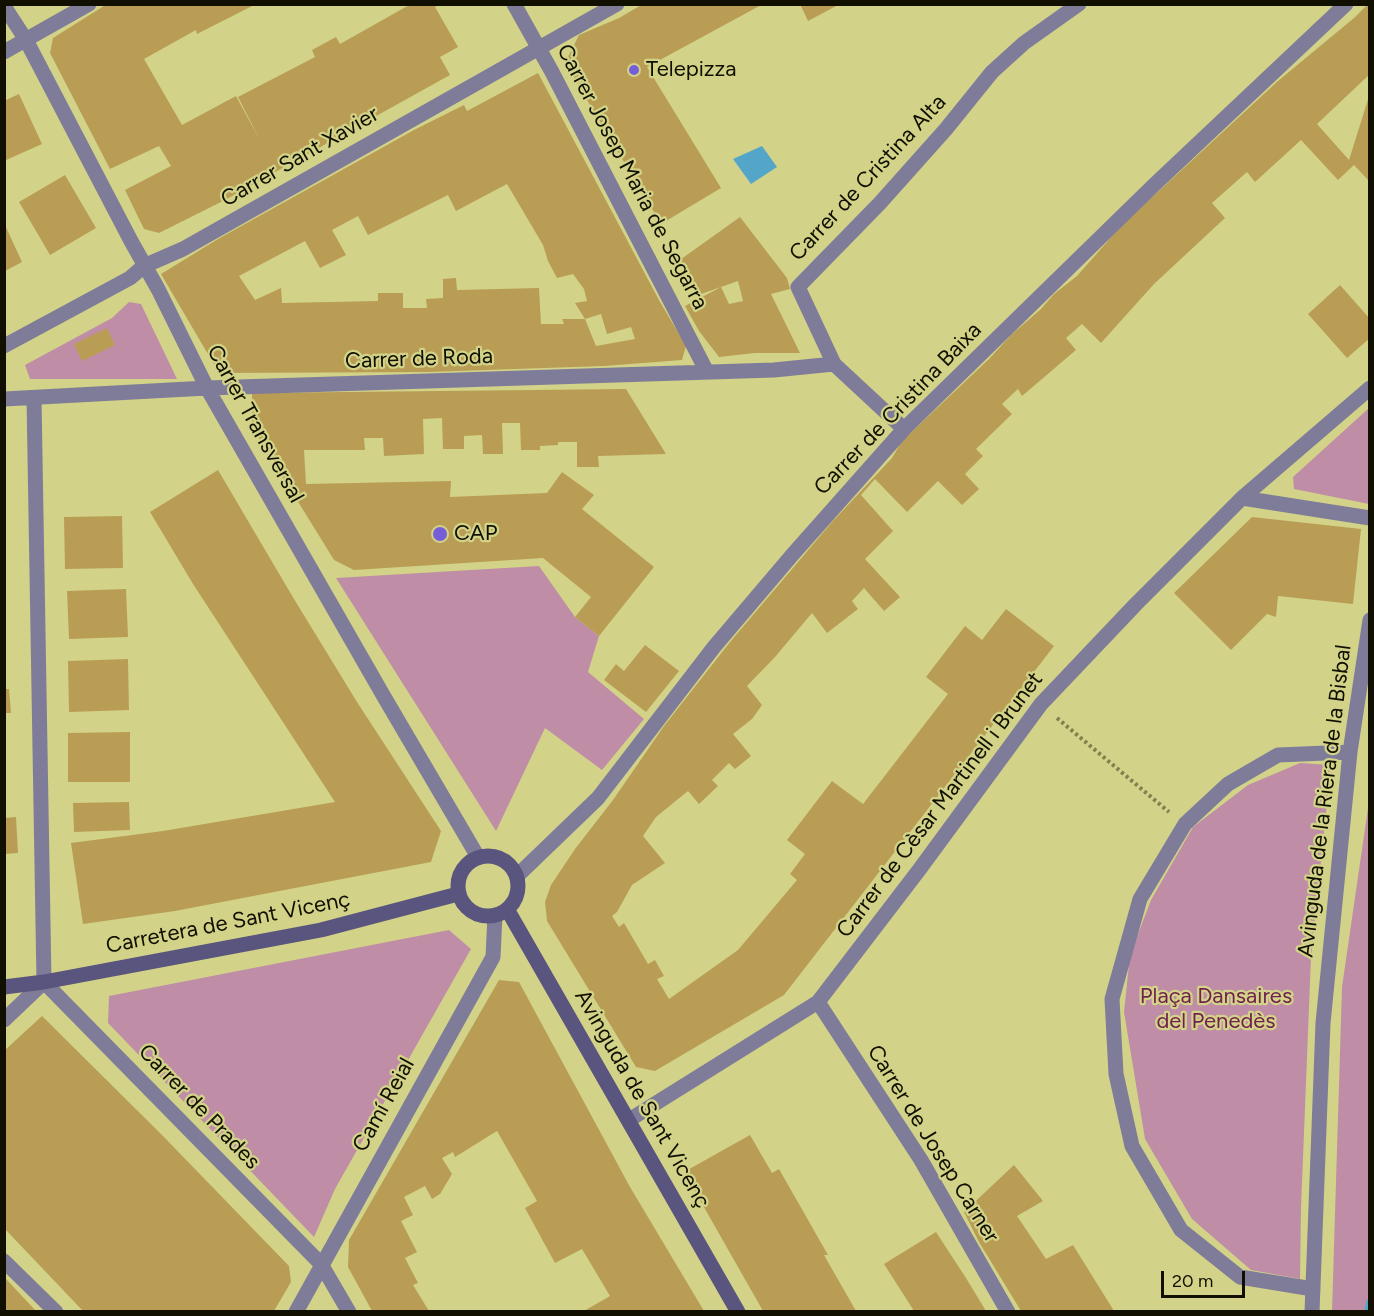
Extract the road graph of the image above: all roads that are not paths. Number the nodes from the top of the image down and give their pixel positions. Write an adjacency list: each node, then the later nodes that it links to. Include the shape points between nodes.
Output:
1 (89, 4): 7 (street)
2 (514, 4): 8 (street, Carrer Josep Maria de Segarra)
3 (617, 4): 8 (street, Carrer Sant Xavier)
4 (1079, 4): 12 (street, Carrer de Cristina Alta, via 1024,43 992,72 880,203 798,287)
5 (1346, 4): 18 (street, Carrer de Cristina Baixa)
6 (4, 6): 7 (street, Carrer Transversal)
7 (26, 40): 9 (street); 10 (street, Carrer Transversal)
8 (538, 47): 10 (street, Carrer Sant Xavier, via 183,249); 13 (street, Carrer Josep Maria de Segarra)
9 (4, 52)
10 (144, 266): 11 (street, Carrer Sant Xavier, via 130,278); 15 (street, Carrer Transversal)
11 (4, 346)
12 (834, 364): 13 (street, Carrer de Roda); 18 (street, Carrer de Cristina Alta)
13 (707, 372): 15 (street, Carrer de Roda)
14 (1370, 387): 19 (street, Carrer de Cèsar Martinell i Brunet)
15 (207, 388): 16 (street, Carrer de Roda); 23 (street, Carrer Transversal)
16 (34, 398): 17 (street, Carrer de Roda); 27 (street)
17 (4, 399)
18 (904, 429): 24 (street, Carrer de Cristina Baixa, via 714,647 598,798)
19 (1242, 498): 20 (street); 29 (street, Carrer de Cèsar Martinell i Brunet, via 1041,704)
20 (1370, 518)
21 (1370, 620): 22 (street, Avinguda de la Riera de la Bisbal)
22 (1350, 752): 34 (street, Avinguda de la Riera de la Bisbal, via 1323,1023); 34 (street, via 1278,755 1228,784 1185,825 1140,899 1112,999 1116,1074 1132,1146 1181,1230 1240,1277)
23 (478, 857): 24 (street, via 499,857); 25 (street, via 461,872)
24 (517, 876): 26 (street, via 517,895)
25 (458, 894): 26 (street, via 472,912 484,916); 27 (street, Carretera de Sant Vicenç, via 321,930)
26 (501, 912): 31 (street, Avinguda de Sant Vicenç); 33 (street, Camí Reial, via 493,957)
27 (44, 982): 28 (street, Carretera de Sant Vicenç); 30 (street); 33 (street, Carrer de Prades)
28 (4, 987)
29 (818, 1002): 31 (street, Carrer de Cèsar Martinell i Brunet); 39 (street, Carrer de Josep Carner, via 921,1160)
30 (4, 1020)
31 (629, 1120): 38 (street, Avinguda de Sant Vicenç)
32 (4, 1261): 35 (street)
33 (321, 1264): 36 (street, Camí Reial); 37 (street, Carrer de Prades)
34 (1313, 1289): 40 (street, Avinguda de la Riera de la Bisbal)
35 (56, 1311)
36 (296, 1311)
37 (349, 1311)
38 (738, 1311)
39 (1008, 1311)
40 (1312, 1311)

